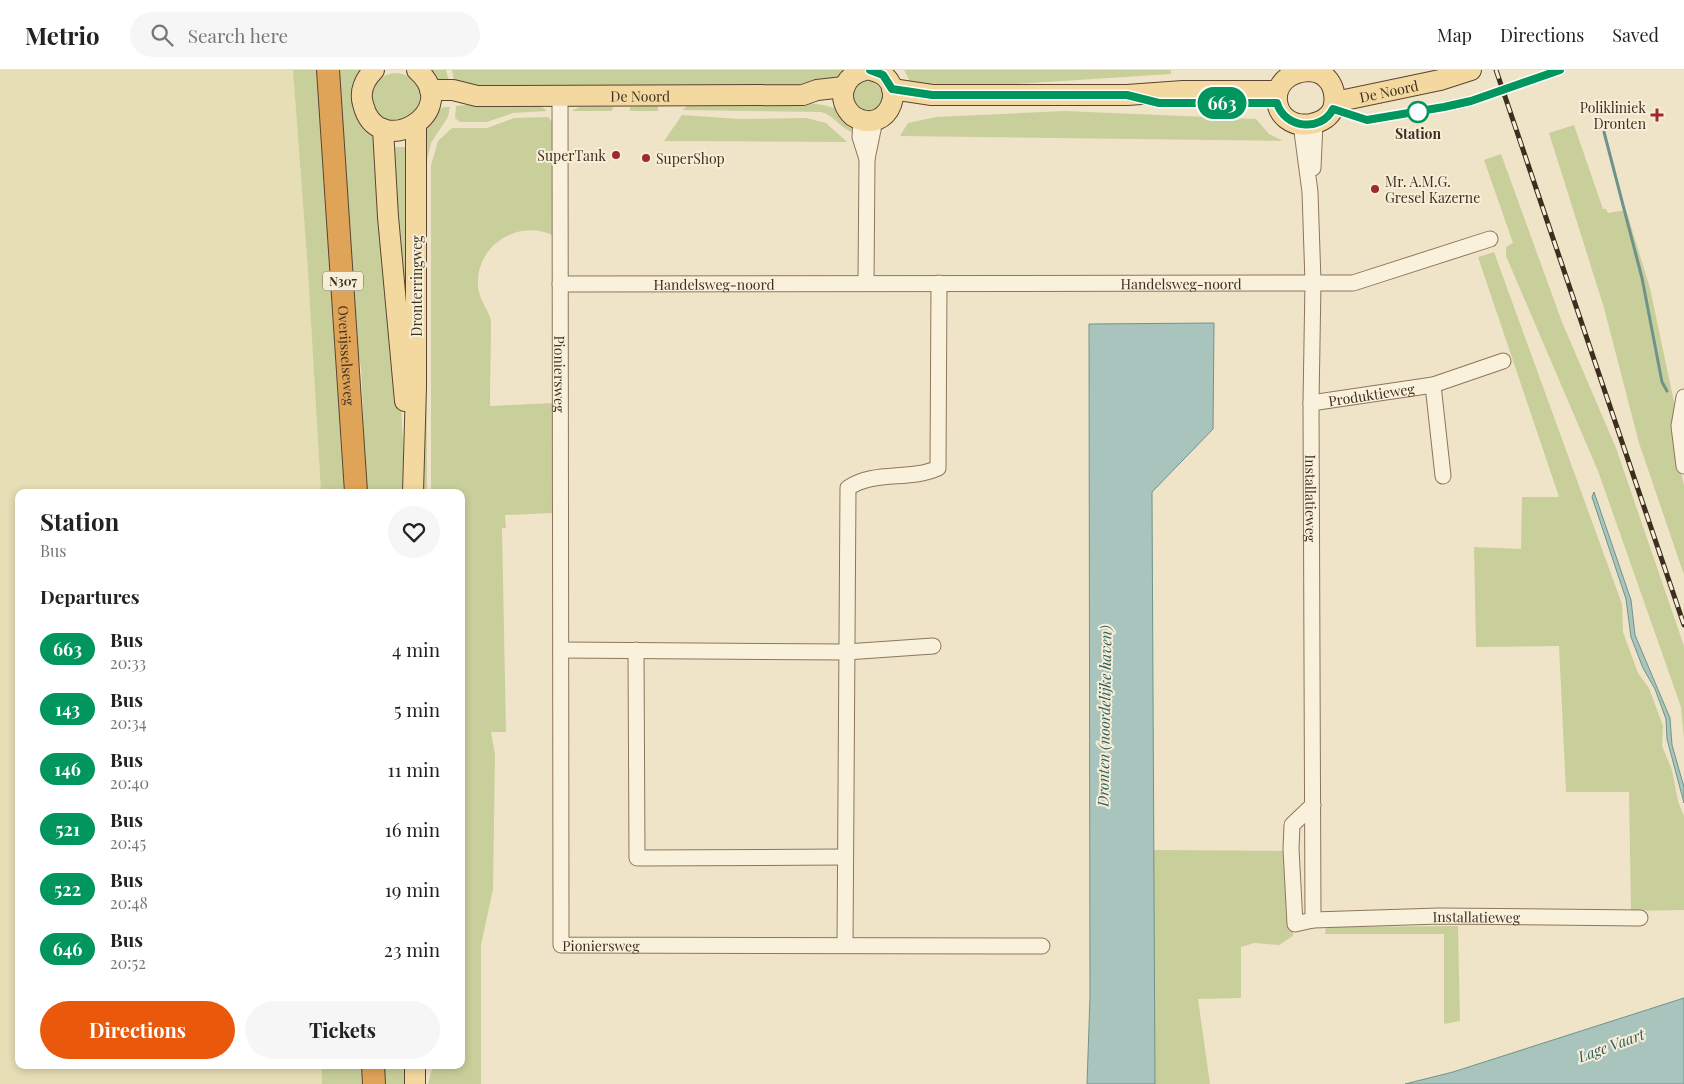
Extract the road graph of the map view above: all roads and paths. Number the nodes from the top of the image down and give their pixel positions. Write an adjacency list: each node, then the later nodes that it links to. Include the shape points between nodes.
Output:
1 (328, 70): 29 (highway, Overijsselseweg / N307)
2 (374, 70): 16 (main road, via 362,89 363,105 370,119)
3 (417, 70): 11 (main road, via 427,82)
4 (867, 70): 7 (main road, via 852,75); 8 (main road, via 883,75)
5 (1444, 70): 9 (main road, De Noord)
6 (1471, 70): 9 (main road, De Noord, via 1432,82)
7 (843, 94): 10 (main road, De Noord, via 817,101 803,95); 13 (main road, via 849,113)
8 (893, 95): 12 (main road, via 916,100 932,95 1127,95 1183,91); 13 (main road, via 888,112)
9 (1334, 95): 12 (main road, via 1325,76 1303,71 1284,78); 14 (main road, via 1331,114)
10 (560, 96): 11 (main road, De Noord, via 477,96 453,90); 21 (street, Pioniersweg)
11 (430, 97): 15 (main road, via 422,119)
12 (1277, 97): 14 (main road, via 1284,117)
13 (868, 120): 19 (street, via 860,137 867,159)
14 (1308, 124): 18 (street, Installatieweg)
15 (416, 125): 16 (main road, via 400,131); 26 (main road, Dronterringweg)
16 (383, 128): 26 (main road, Dronterringweg, via 403,385)
17 (1490, 239): 18 (street, Handelsweg-noord, via 1353,283)
18 (1313, 282): 20 (street, Handelsweg-noord); 25 (street, Installatieweg)
19 (866, 283): 20 (street, Handelsweg-noord); 21 (street, Handelsweg-noord)
20 (939, 283): 34 (street, via 938,468 924,474 859,480 848,488)
21 (560, 284): 32 (street, Pioniersweg)
22 (1503, 361): 23 (street, Produktieweg)
23 (1433, 385): 25 (street, Produktieweg); 28 (street, Produktieweg)
24 (1684, 397): 27 (street, via 1679,426)
25 (1311, 404): 35 (street, Installatieweg)
26 (413, 447): 30 (main road, Dronterringweg)
27 (1684, 466)
28 (1443, 476)
29 (356, 489)
30 (413, 489)
31 (933, 646): 34 (street)
32 (561, 650): 33 (street); 39 (street, Pioniersweg, via 561,945)
33 (636, 650): 34 (street); 36 (street, via 637,858)
34 (846, 652): 36 (street)
35 (1313, 805): 38 (street, Installatieweg); 38 (street, Installatieweg, via 1292,825 1291,849 1296,924)
36 (845, 857): 39 (street)
37 (1640, 918): 38 (street, Installatieweg, via 1439,916)
38 (1313, 920)
39 (845, 945): 40 (street, Pioniersweg)
40 (1042, 946)
41 (373, 1069): 43 (highway)
42 (416, 1069): 44 (main road)
43 (374, 1084)
44 (416, 1084)

